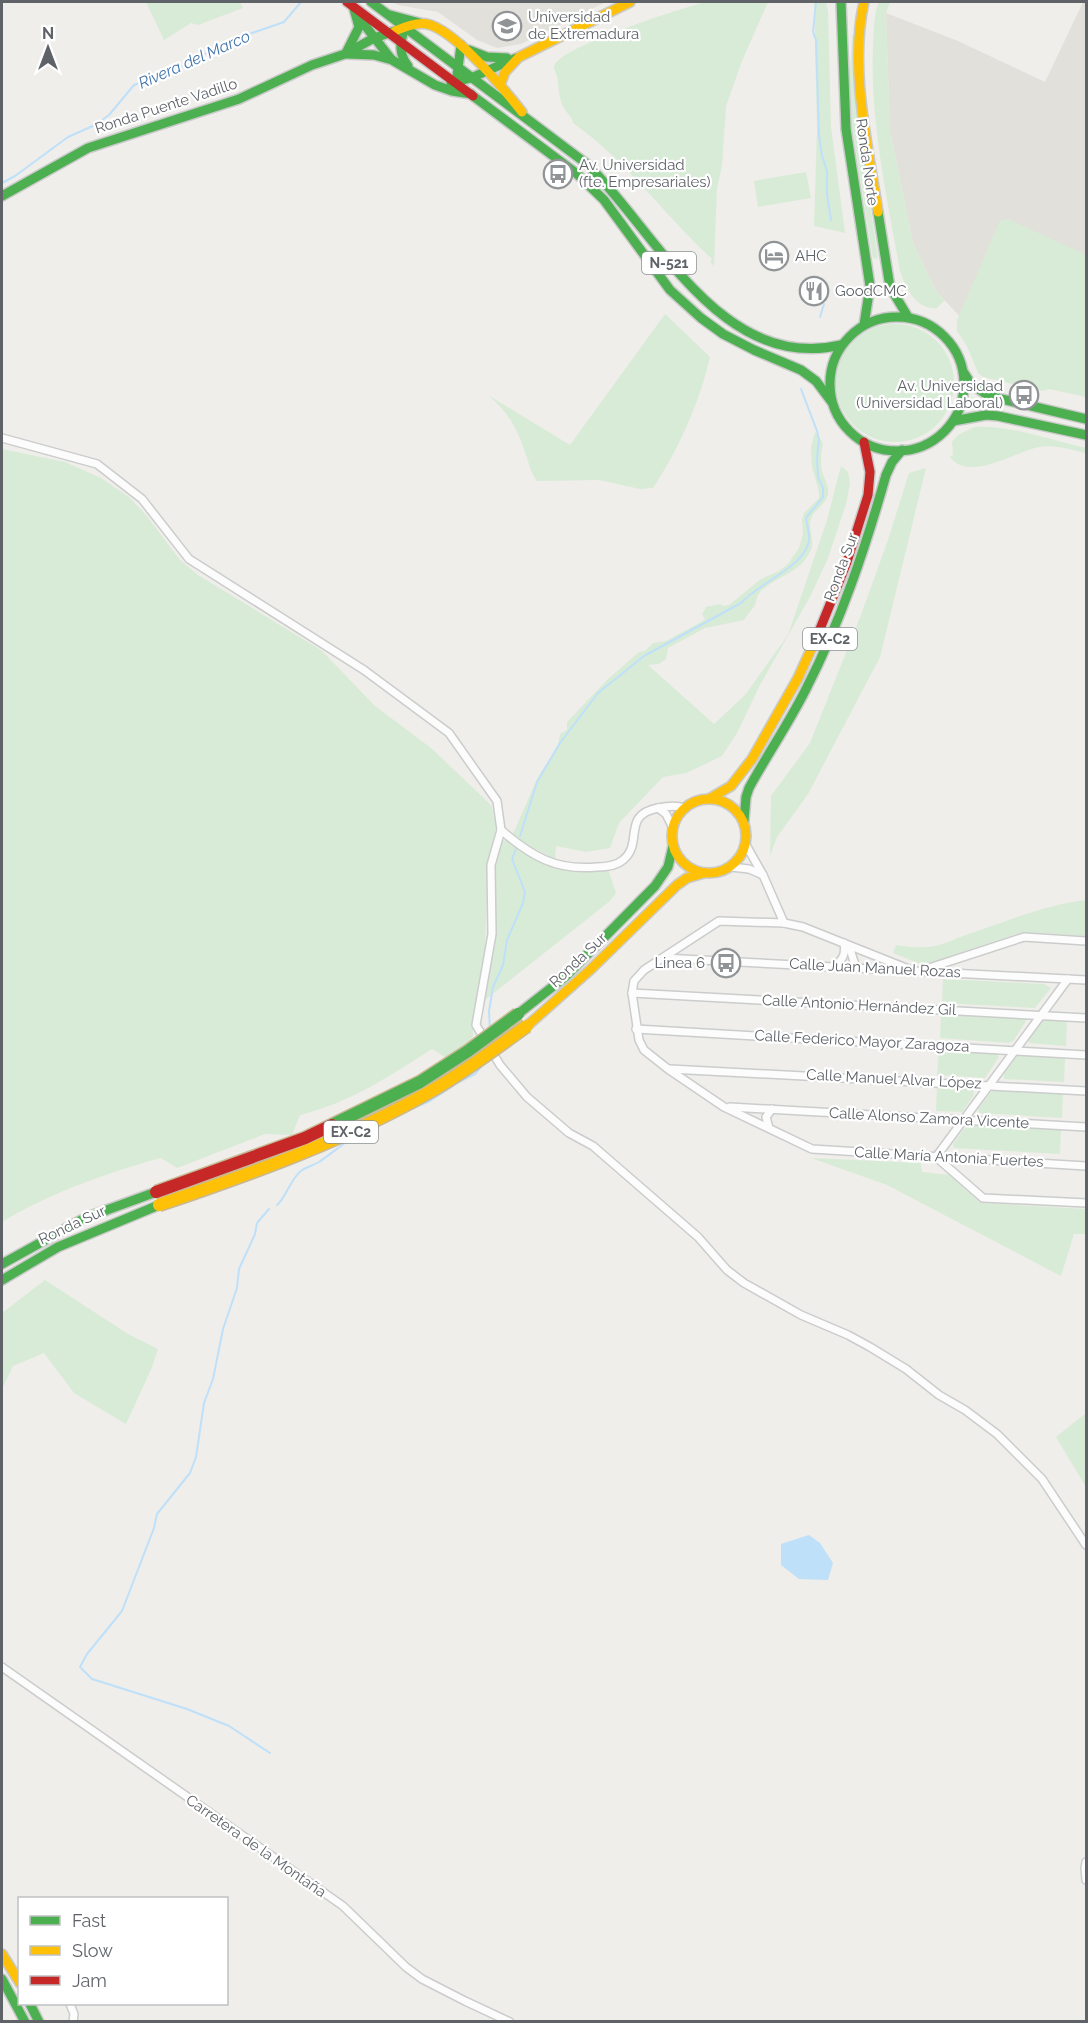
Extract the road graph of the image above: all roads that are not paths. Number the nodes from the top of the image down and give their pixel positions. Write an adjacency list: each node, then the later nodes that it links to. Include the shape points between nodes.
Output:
1 (371, 2): 6 (main road, N-521)
2 (630, 2): 15 (main road)
3 (841, 2): 28 (main road, Ronda Norte, via 846,129 870,286)
4 (864, 2): 27 (main road, Ronda Norte, via 859,56 862,111 890,287)
5 (350, 3): 7 (main road, Ronda Puente Vadillo); 10 (main road, N-521)
6 (390, 15): 8 (main road); 9 (main road, N-521)
7 (360, 19): 11 (main road, Ronda Puente Vadillo); 14 (main road)
8 (426, 24): 9 (main road, Ronda Puente Vadillo); 13 (main road)
9 (405, 27): 10 (main road, Ronda Puente Vadillo); 12 (main road); 17 (main road, N-521)
10 (388, 33): 11 (main road, Ronda Puente Vadillo); 12 (main road, N-521)
11 (374, 38): 14 (main road, Ronda Puente Vadillo); 16 (main road, Ronda Puente Vadillo)
12 (400, 41): 19 (main road, via 402,59); 21 (main road, N-521)
13 (461, 45): 15 (main road, via 480,56); 17 (main road); 18 (main road)
14 (345, 54): 16 (main road, Ronda Puente Vadillo); 26 (main road, Ronda Puente Vadillo, via 239,99 88,148)
15 (519, 57): 18 (main road); 23 (main road, via 505,72)
16 (392, 60): 19 (main road, Ronda Puente Vadillo)
17 (459, 69): 20 (main road, N-521); 21 (main road)
18 (485, 71): 20 (main road); 23 (main road)
19 (412, 72): 22 (main road, Ronda Puente Vadillo)
20 (471, 78): 21 (main road); 25 (main road, N-521)
21 (456, 83): 22 (main road); 24 (main road, N-521)
22 (435, 85): 24 (main road, Ronda Puente Vadillo)
23 (500, 85): 25 (main road)
24 (471, 94): 31 (main road, N-521, via 576,173 597,194 670,290 701,318 744,345 801,370 816,381)
25 (527, 118): 29 (main road, N-521, via 587,164 615,192 678,274 709,306 739,328 779,346 807,351)
26 (2, 196)
27 (908, 317): 28 (main road, N-521, via 885,317); 30 (main road, N-521, via 922,321 949,340)
28 (864, 325): 29 (main road, N-521)
29 (841, 345): 31 (main road, N-521, via 831,367)
30 (963, 372): 32 (main road, N-521, via 971,384 988,396); 33 (main road, N-521, via 962,402)
31 (831, 401): 36 (main road, N-521, via 840,421)
32 (1086, 419)
33 (954, 421): 34 (main road, via 998,416); 37 (main road, N-521, via 933,441)
34 (1086, 435)
35 (2, 438): 43 (street, via 97,464 142,499 189,559 364,670 448,733 497,801)
36 (864, 442): 37 (main road, N-521, via 872,447); 38 (main road, Ronda Sur / EX-C2, via 870,472 868,495 828,612 798,678 757,751 737,780)
37 (902, 450): 41 (main road, Ronda Sur / EX-C2, via 886,476 857,573 830,641 749,788)
38 (709, 799): 40 (main road, EX-C2); 41 (main road, via 729,805)
39 (658, 808): 40 (street); 42 (street); 43 (street, via 635,821 631,850 624,860 608,867 578,869 545,860 522,848)
40 (685, 808): 42 (main road)
41 (744, 821): 45 (main road, EX-C2)
42 (673, 828): 44 (main road, EX-C2)
43 (501, 830): 86 (street, via 491,866 492,934 476,1025 500,1065 527,1097 569,1133 593,1146 744,1282 801,1315 870,1347 997,1434 1042,1479)
44 (673, 846): 47 (main road, via 685,864); 84 (main road, Ronda Sur / EX-C2, bridge, via 668,867 655,886 565,976 468,1051 420,1082 305,1138 85,1218)
45 (746, 846): 46 (main road); 48 (street)
46 (730, 867): 47 (main road, EX-C2); 48 (street)
47 (704, 873): 85 (main road, Ronda Sur / EX-C2, bridge, via 677,885 527,1026 433,1090 343,1136 263,1170 68,1241)
48 (763, 875): 49 (street)
49 (784, 923): 51 (street, via 719,921); 52 (street)
50 (1086, 941): 55 (street, via 1024,937)
51 (685, 942): 54 (street); 56 (street)
52 (844, 943): 53 (street); 57 (street, via 843,957); 58 (street)
53 (871, 954): 59 (street); 60 (street)
54 (663, 958): 56 (street, Calle Juan Manuel Rozas); 65 (street, via 634,981)
55 (960, 958): 61 (street); 62 (street, via 957,964)
56 (689, 959): 57 (street, Calle Juan Manuel Rozas)
57 (832, 966): 58 (street, Calle Juan Manuel Rozas)
58 (856, 968): 59 (street, Calle Juan Manuel Rozas)
59 (866, 968): 60 (street, Calle Juan Manuel Rozas)
60 (911, 970): 61 (street, Calle Juan Manuel Rozas)
61 (921, 971): 62 (street, Calle Juan Manuel Rozas)
62 (962, 973): 63 (street, Calle Juan Manuel Rozas)
63 (1068, 979): 64 (street, Calle Juan Manuel Rozas); 66 (street)
64 (1086, 980)
65 (632, 993): 66 (street, Calle Antonio Hernández Gil); 68 (street)
66 (1041, 1015): 67 (street, Calle Antonio Hernández Gil); 69 (street)
67 (1086, 1018)
68 (636, 1029): 69 (street, Calle Federico Mayor Zaragoza); 71 (street, via 641,1046)
69 (1014, 1050): 70 (street, Calle Federico Mayor Zaragoza); 73 (street)
70 (1086, 1054)
71 (668, 1069): 72 (street, Calle Manuel Alvar López); 74 (street)
72 (700, 1070): 73 (street, Calle Manuel Alvar López); 74 (street, via 695,1076)
73 (990, 1084): 75 (street, Calle Manuel Alvar López); 78 (street)
74 (696, 1088): 76 (street)
75 (1086, 1091)
76 (724, 1107): 77 (street, Calle Alonso Zamora Vicente); 80 (street)
77 (772, 1109): 78 (street, Calle Alonso Zamora Vicente); 80 (street, via 766,1117)
78 (963, 1120): 79 (street, Calle Alonso Zamora Vicente); 81 (street)
79 (1086, 1127)
80 (768, 1128): 81 (street, Calle María Antonia Fuertes, via 812,1149)
81 (936, 1157): 82 (street, Calle María Antonia Fuertes); 83 (street, via 983,1198)
82 (1086, 1166)
83 (1086, 1203)
84 (2, 1264)
85 (2, 1280)
86 (1086, 1545)
87 (2, 1667): 98 (street, Carretera de la Montaña, via 343,1906 422,1979)
88 (1086, 1862): 89 (street)
89 (1086, 1880)
90 (2, 1954): 92 (main road)
91 (2, 1979): 95 (main road)
92 (18, 1980)
93 (30, 2005): 96 (main road)
94 (70, 2005): 97 (street)
95 (25, 2022)
96 (39, 2022)
97 (73, 2022)
98 (510, 2022)

